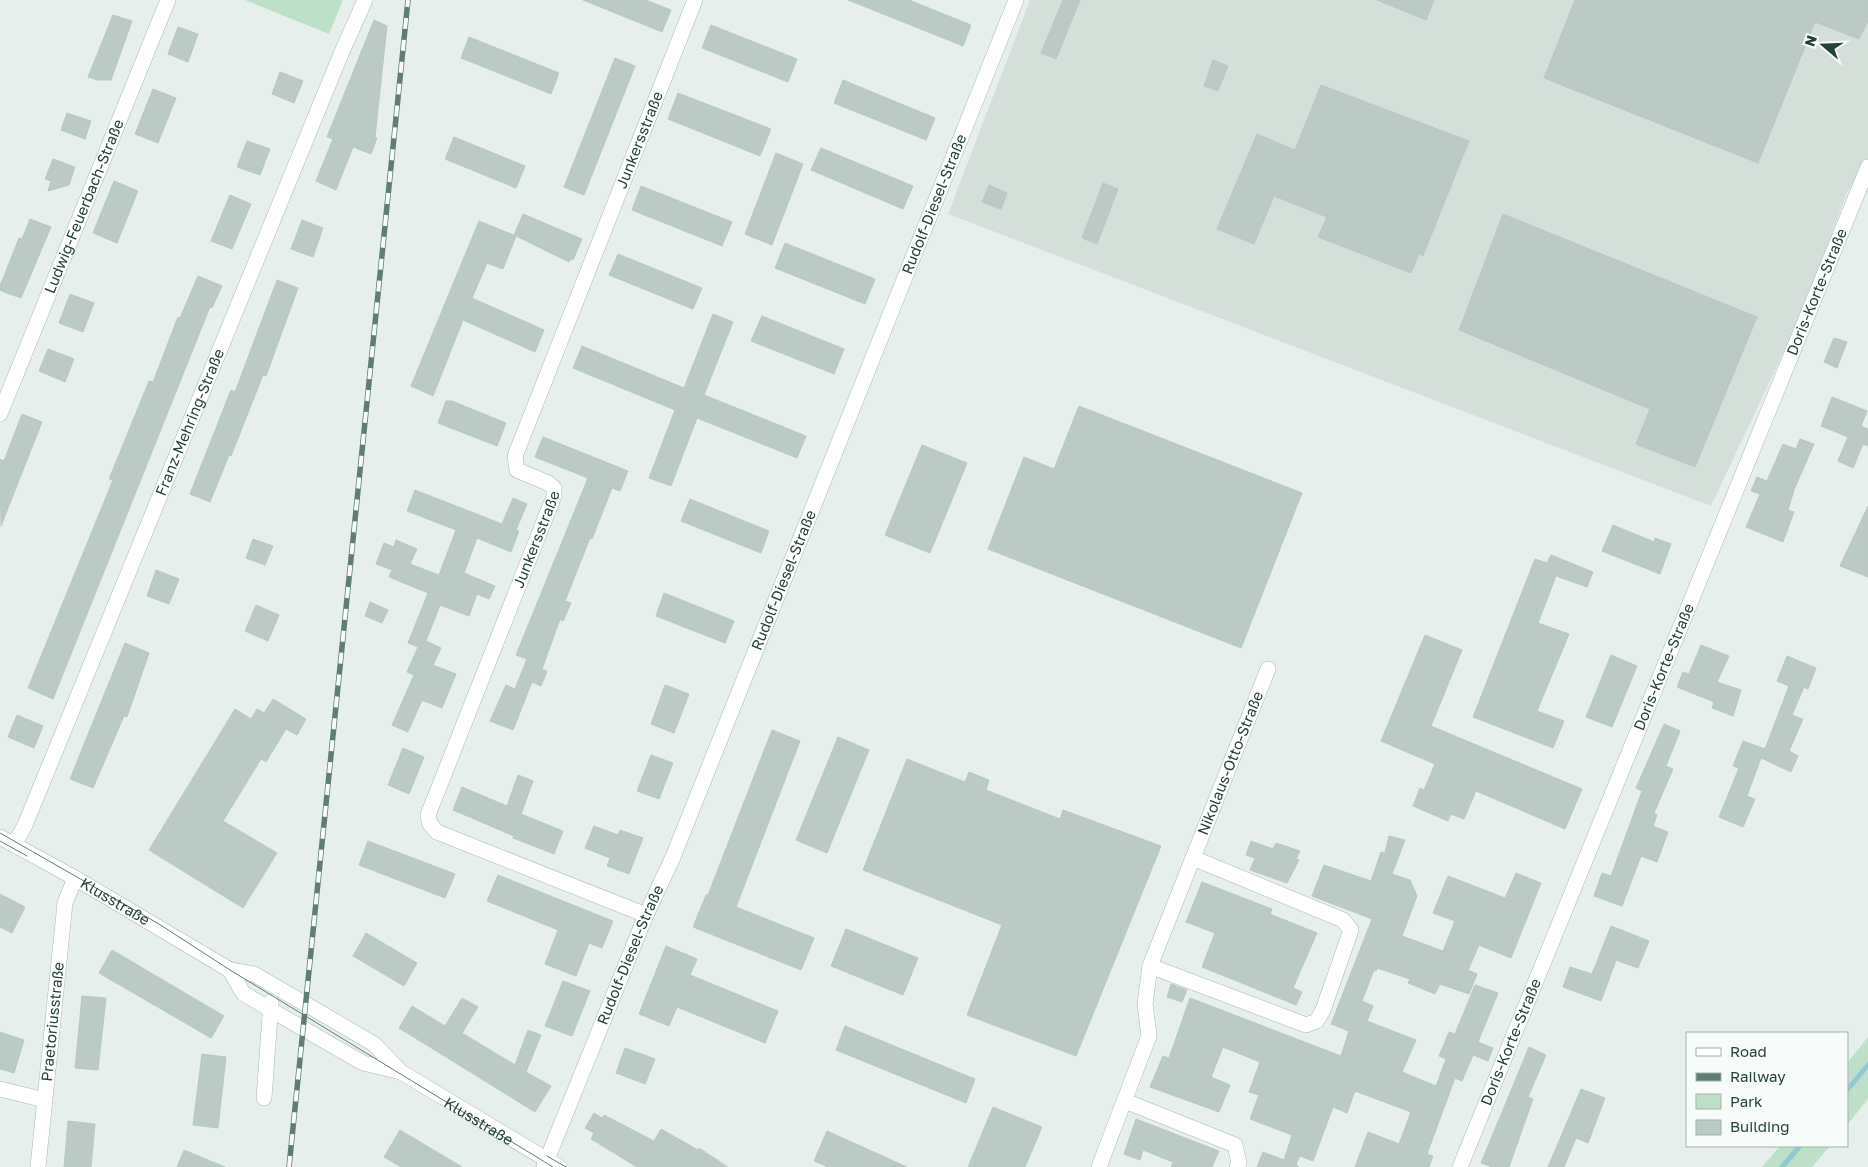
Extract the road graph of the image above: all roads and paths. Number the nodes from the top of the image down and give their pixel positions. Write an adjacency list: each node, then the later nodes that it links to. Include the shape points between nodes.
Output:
1 (168, 0): 6 (street, Ludwig-Feuerbach-Straße)
2 (365, 0): 9 (street, Franz-Mehring-Straße)
3 (695, 0): 12 (street, Junkersstraße, via 515,456 517,470 548,483 554,488 554,496 428,815 437,832)
4 (1016, 0): 12 (street, Rudolf-Diesel-Straße, via 673,857)
5 (1868, 167): 26 (street, Doris-Korte-Straße)
6 (0, 414)
7 (1268, 669): 10 (street, Nikolaus-Otto-Straße)
8 (0, 837): 9 (street, Klusstraße)
9 (14, 845): 11 (street, Klusstraße)
10 (1193, 858): 13 (street, Nikolaus-Otto-Straße); 13 (street, via 1343,920 1351,930 1323,1010 1317,1021 1306,1025)
11 (75, 878): 14 (street, Klusstraße); 20 (street, Praetoriusstraße, via 65,903)
12 (646, 915): 22 (street, Rudolf-Diesel-Straße)
13 (1150, 966): 21 (street, Nikolaus-Otto-Straße, via 1144,1004 1150,1036)
14 (230, 970): 15 (street, Klusstraße, via 254,974); 16 (street, Klusstraße, via 243,993)
15 (268, 982): 16 (street); 17 (street, Klusstraße, via 374,1044)
16 (271, 1010): 17 (street, Klusstraße, via 363,1063); 19 (street)
17 (401, 1072): 22 (street, Klusstraße)
18 (0, 1089): 20 (street)
19 (264, 1098)
20 (45, 1100): 23 (street, Praetoriusstraße)
21 (1125, 1101): 24 (street, Nikolaus-Otto-Straße); 25 (street, via 1235,1146)
22 (550, 1165)
23 (38, 1167)
24 (1099, 1167)
25 (1237, 1167)
26 (1460, 1167)

